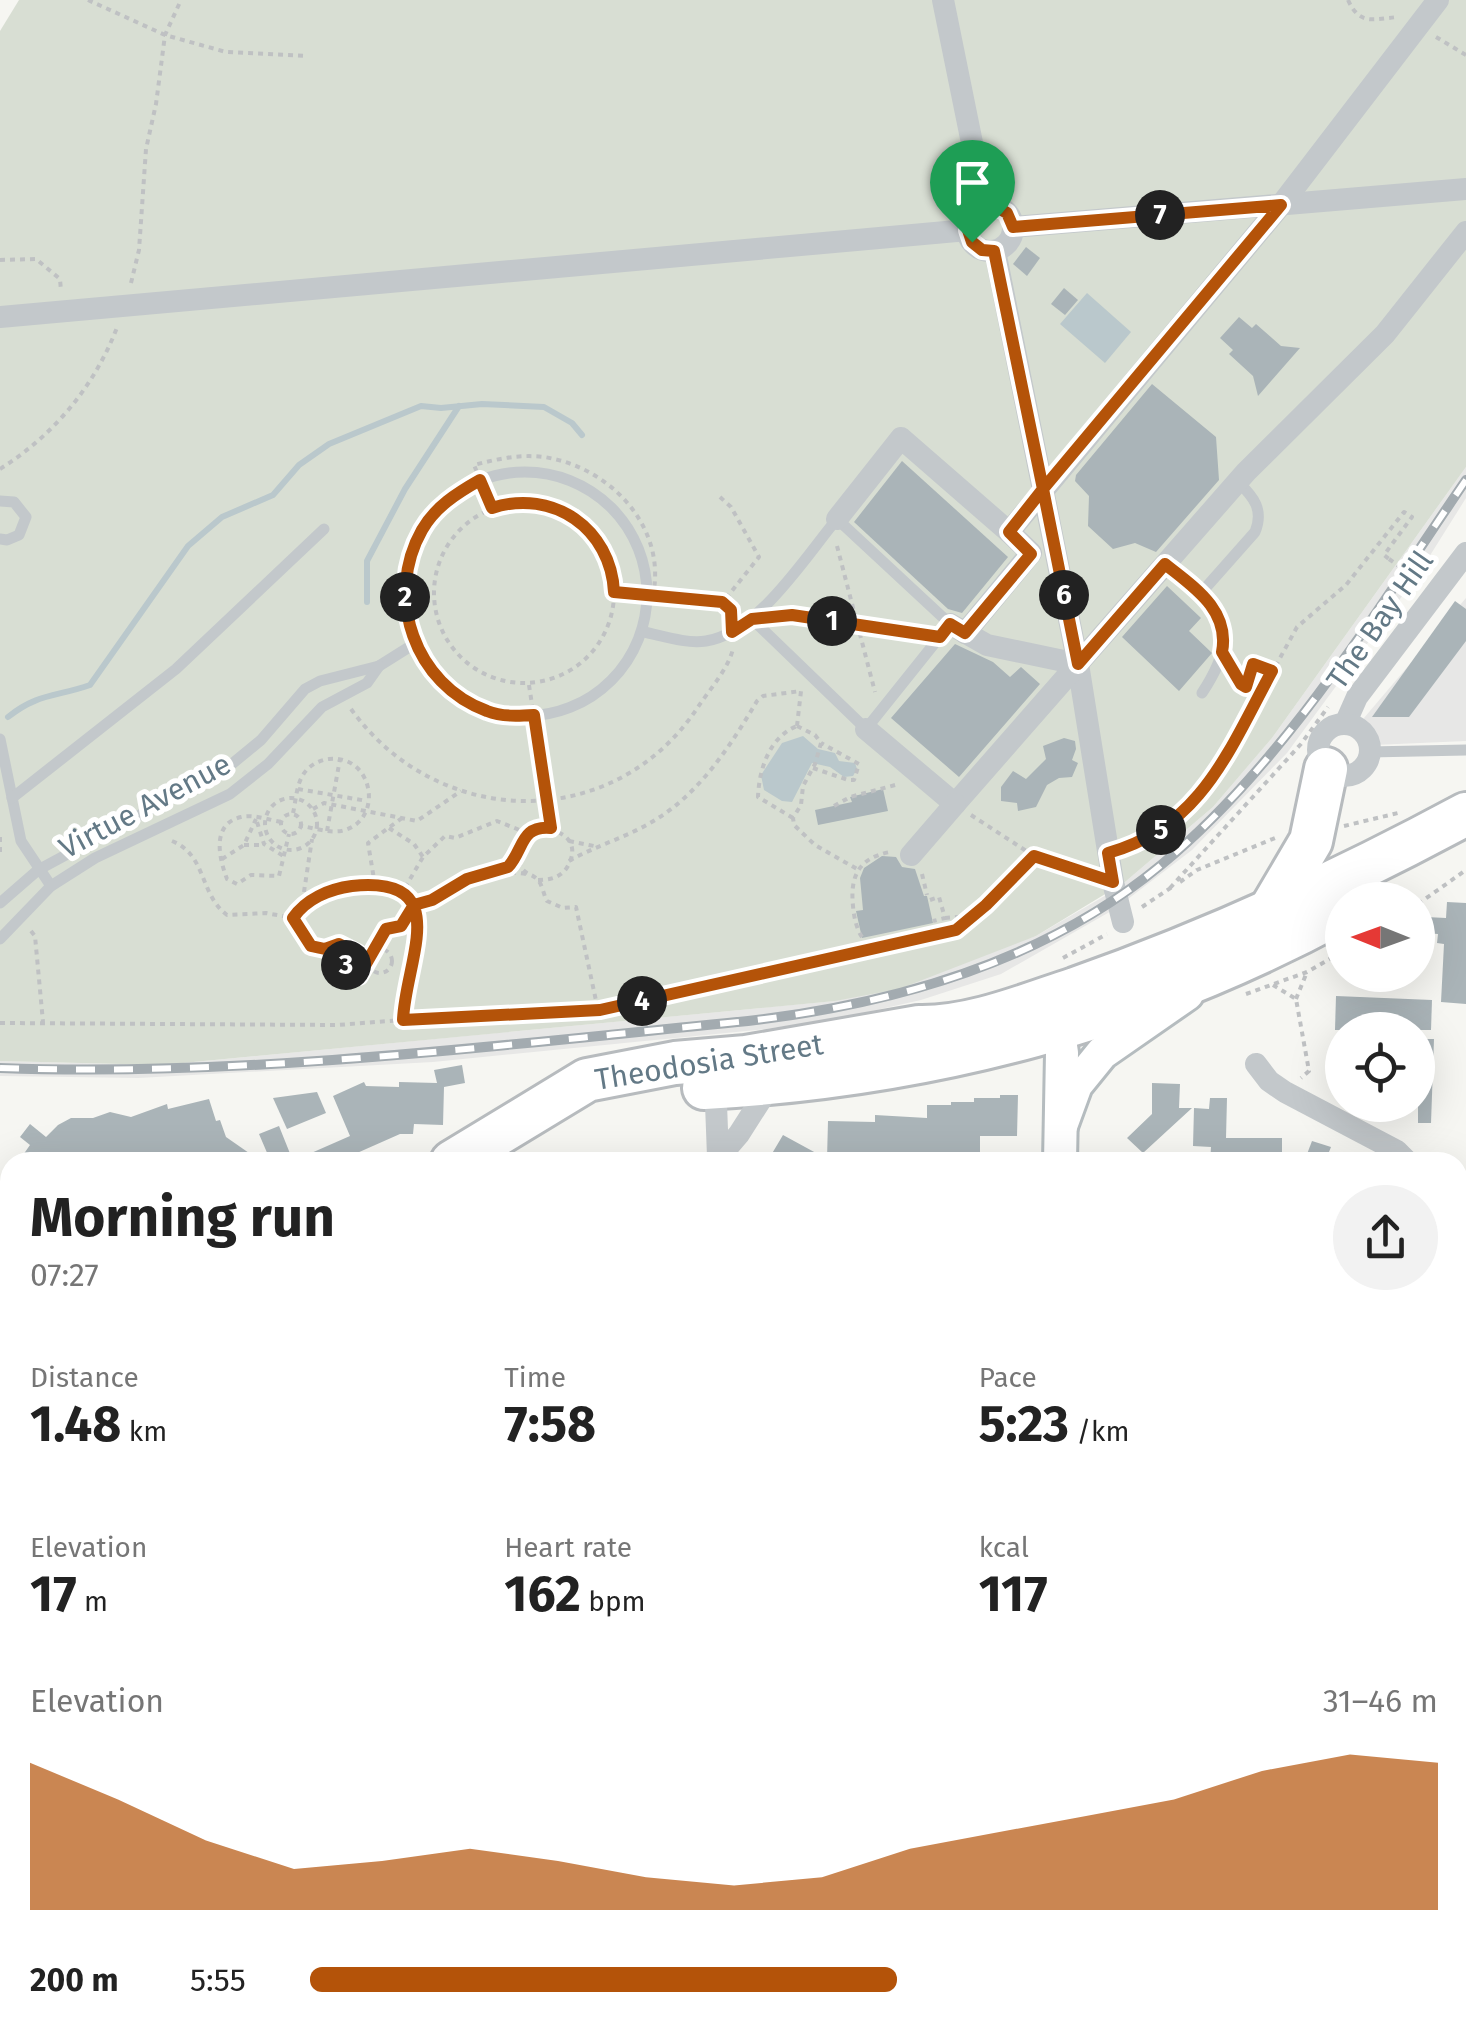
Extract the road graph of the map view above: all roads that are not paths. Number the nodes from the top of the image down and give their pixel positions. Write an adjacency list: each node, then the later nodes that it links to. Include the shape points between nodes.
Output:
1 (943, 0): 5 (street)
2 (1438, 0): 4 (street)
3 (1466, 189): 4 (street)
4 (1281, 205): 6 (street); 12 (street)
5 (985, 206): 6 (street, via 1007,213); 7 (street, via 970,217)
6 (1013, 227): 9 (street, via 1006,245)
7 (968, 230): 9 (street, via 976,246); 10 (street)
8 (1466, 232): 11 (street, via 1385,334)
9 (994, 251): 12 (street)
10 (0, 316)
11 (1238, 482): 19 (street); 20 (lane, via 1253,496 1259,522)
12 (1043, 489): 16 (street); 25 (street)
13 (0, 501): 17 (lane, via 14,502 26,517 20,535)
14 (837, 519): 16 (street, via 901,438); 21 (lane); 22 (lane)
15 (324, 529): 34 (lane, via 176,669)
16 (1009, 532): 22 (street, via 1031,554)
17 (0, 539)
18 (1466, 553): 29 (street, The Bay Hill, via 1357,697)
19 (1165, 564): 20 (lane); 25 (street)
20 (1200, 593): 27 (lane, via 1221,620 1225,638)
21 (752, 619): 23 (lane, via 706,641); 28 (lane, via 810,675)
22 (951, 631): 25 (street); 28 (lane)
23 (644, 632): 24 (lane, via 624,669 592,698 554,714 489,712 472,704 438,678); 24 (lane, via 649,594 622,520 596,491 560,474 521,470 480,480 448,498 422,529 407,566 404,605)
24 (414, 644): 26 (lane)
25 (1078, 664): 35 (street); 45 (street)
26 (379, 666): 39 (lane, Virtue Avenue, via 305,689 227,768); 41 (lane, Virtue Avenue, via 367,683 322,707 230,794)
27 (1202, 693)
28 (873, 720): 35 (street)
29 (1345, 724): 32 (street, The Bay Hill, via 1366,736); 33 (street, The Bay Hill, via 1320,740)
30 (0, 739): 34 (lane)
31 (1466, 750): 32 (lane)
32 (1370, 752): 33 (street, via 1353,774)
33 (1326, 769): 43 (highway, via 1311,841)
34 (12, 798): 39 (lane, via 22,841)
35 (955, 804): 38 (street)
36 (1466, 814): 43 (highway, Theodosia Street)
37 (1466, 844): 40 (highway)
38 (911, 855)
39 (38, 870): 41 (lane); 42 (lane, Virtue Avenue)
40 (1396, 882)
41 (51, 886): 46 (lane, Virtue Avenue)
42 (0, 902)
43 (1268, 914): 48 (highway, Theodosia Street)
44 (1325, 919): 47 (highway, Theodosia Street)
45 (1123, 922)
46 (0, 940)
47 (1211, 976): 48 (highway, Theodosia Street, via 1134,1006); 53 (main road, via 1102,1053 1076,1085)
48 (1056, 996): 50 (highway, Theodosia Street, via 914,1065); 52 (highway, Theodosia Street, via 936,1027 587,1080); 53 (main road)
49 (1256, 1064): 58 (street, via 1285,1092)
50 (771, 1084): 51 (highway, Theodosia Street); 56 (street)
51 (698, 1089): 52 (highway, Theodosia Street); 55 (street, via 716,1104)
52 (526, 1116): 54 (highway)
53 (1061, 1126): 57 (main road)
54 (468, 1152)
55 (716, 1152)
56 (722, 1152)
57 (1060, 1152)
58 (1398, 1152)

